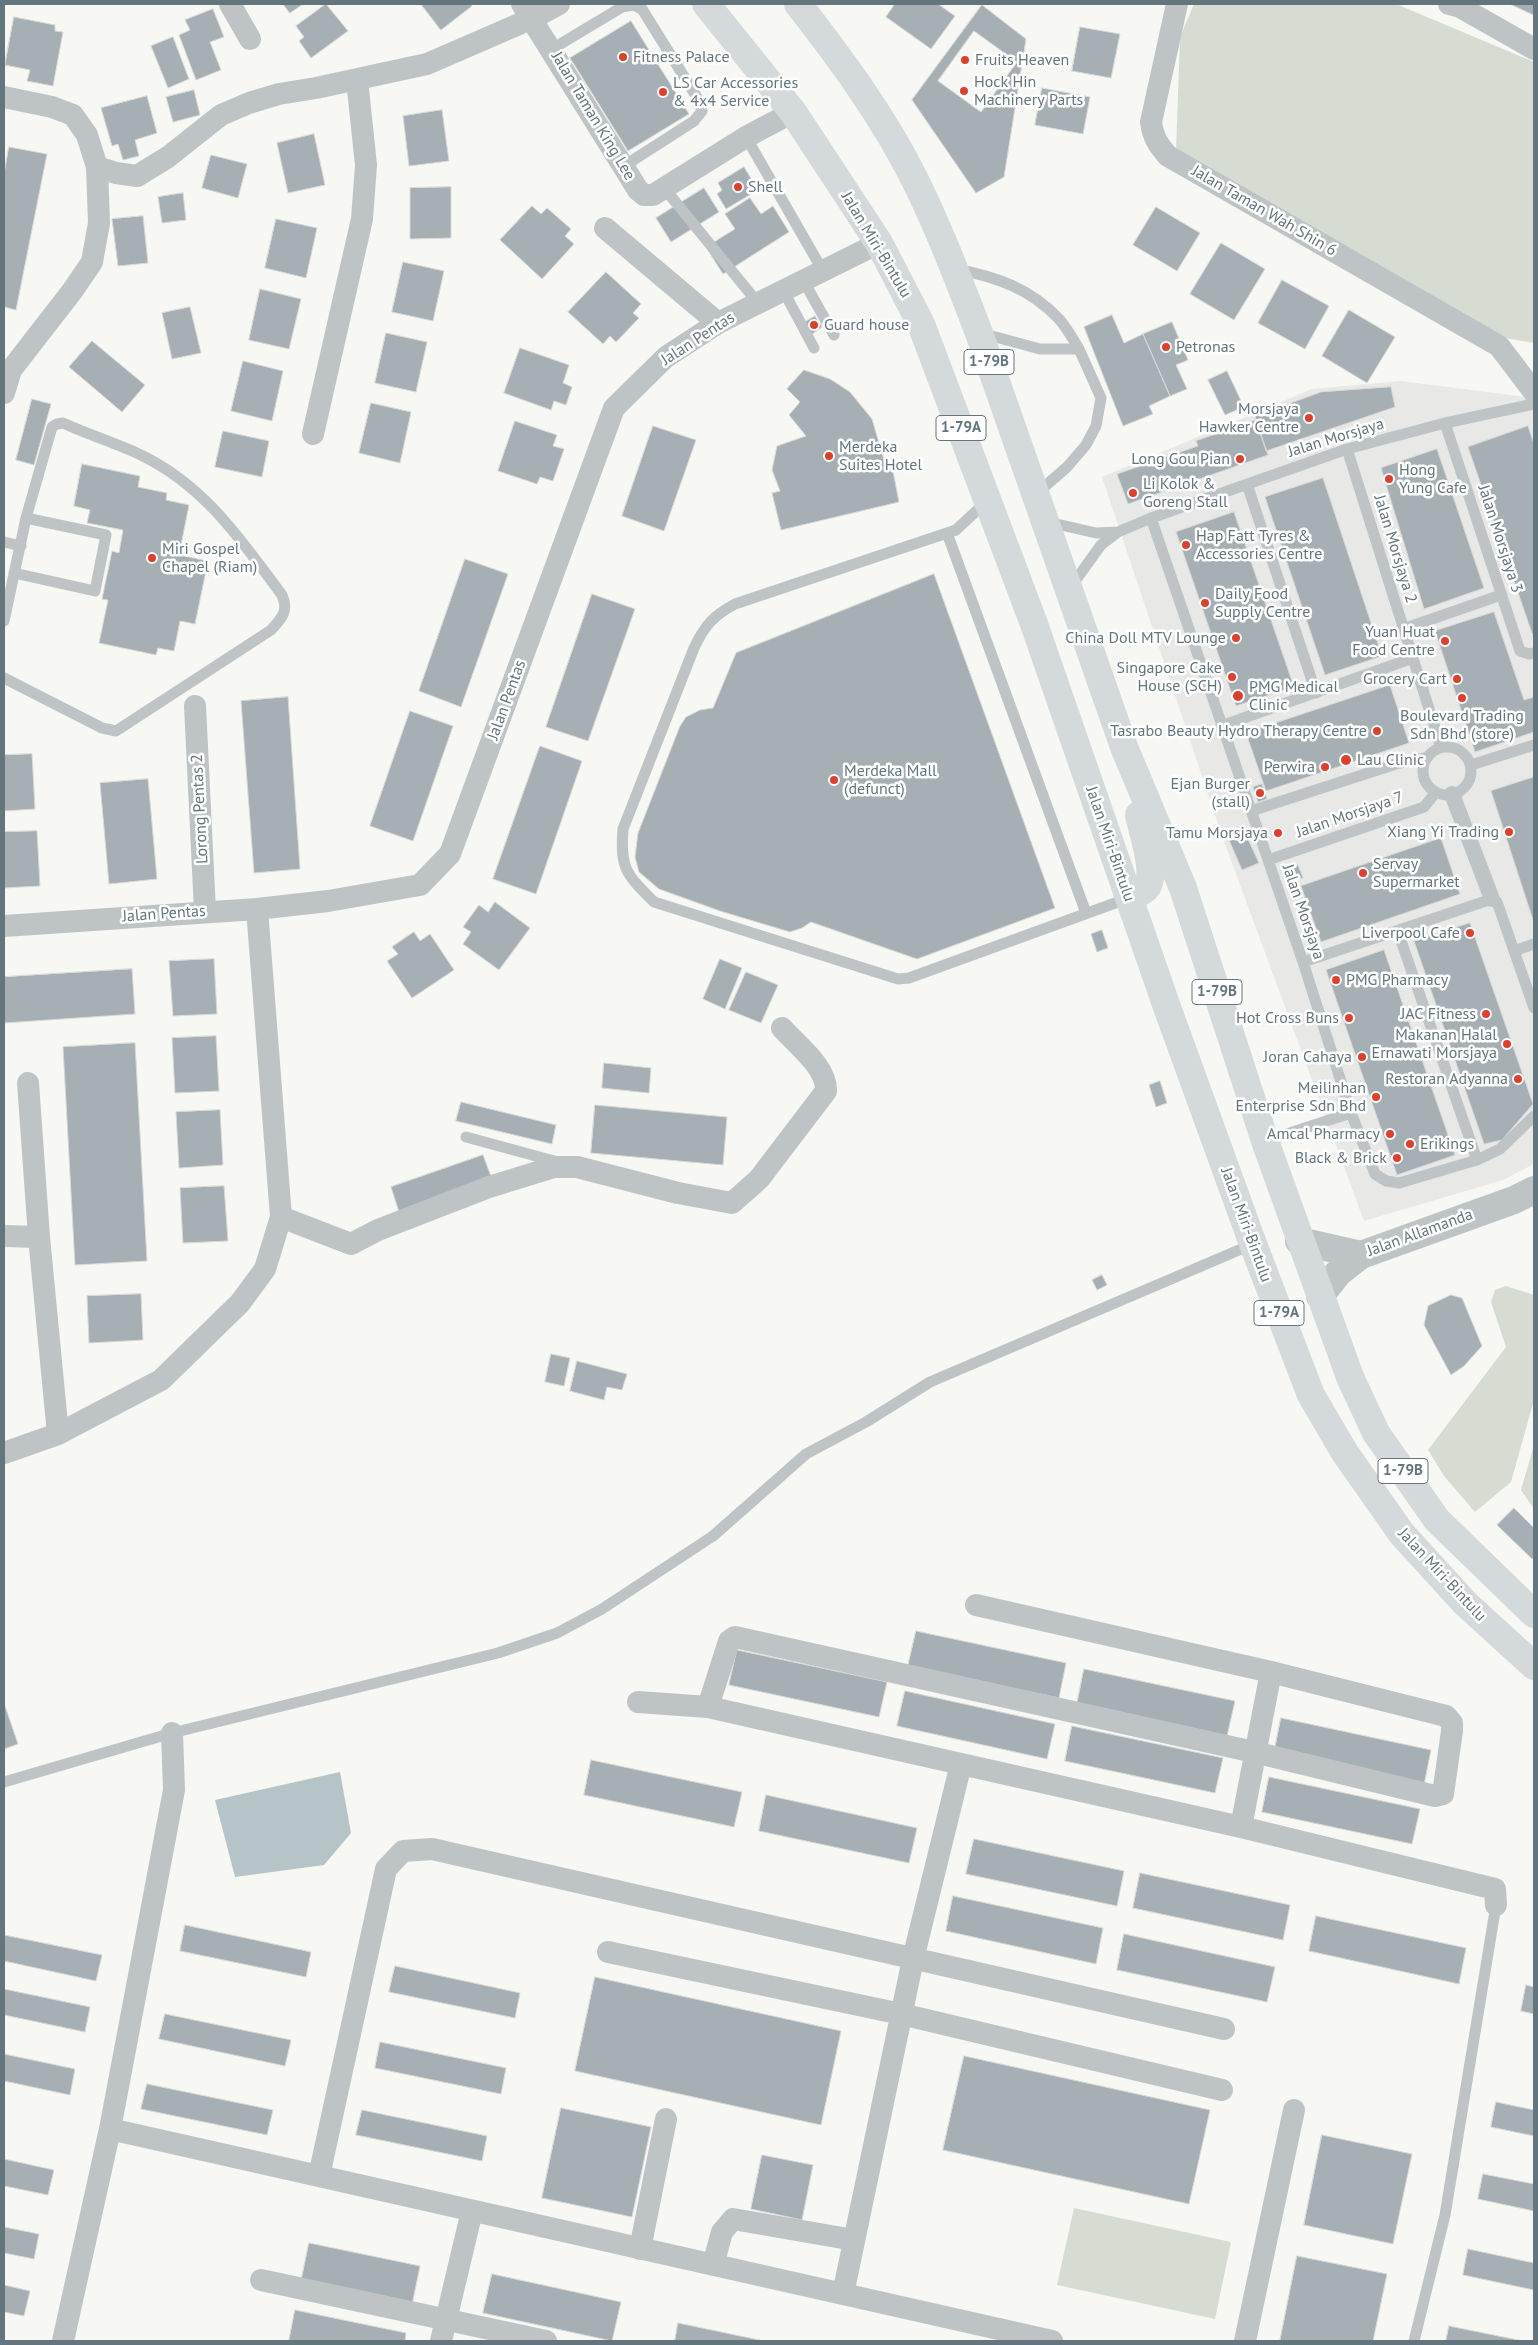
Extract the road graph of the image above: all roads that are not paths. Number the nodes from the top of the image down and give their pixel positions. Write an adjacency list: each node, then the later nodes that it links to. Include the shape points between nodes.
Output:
1 (230, 4): 8 (street)
2 (559, 4): 7 (street)
3 (706, 4): 13 (highway, Jalan Miri-Bintulu / 1-79A)
4 (798, 4): 20 (highway, 1-79B, via 872,106 913,178)
5 (1178, 4): 28 (street, Jalan Taman Wah Shin 6, via 1151,122 1158,146 1168,156 1499,346)
6 (1457, 5): 10 (street)
7 (528, 11): 9 (street, Jalan Taman King Lee); 11 (street, via 427,64)
8 (250, 39)
9 (552, 49): 15 (street, Jalan Taman King Lee); 15 (lane, via 622,8 633,5 642,9 698,99 702,110 694,121)
10 (1534, 49)
11 (357, 80): 16 (street, via 249,102 221,115 168,158 137,176); 32 (street, via 366,165 362,219)
12 (4, 97): 16 (street, via 73,115 87,135)
13 (793, 112): 14 (street, Jalan Taman King Lee); 19 (highway, Jalan Miri-Bintulu / 1-79A)
14 (746, 137): 17 (street, Jalan Taman King Lee); 21 (lane)
15 (624, 166): 17 (street, Jalan Taman King Lee, via 644,195 652,195)
16 (97, 167): 29 (street, via 99,223 92,262 11,370)
17 (664, 188): 22 (lane)
18 (605, 228): 23 (street)
19 (879, 243): 21 (street, Jalan Pentas); 36 (highway, Jalan Miri-Bintulu / 1-79A, via 921,324)
20 (954, 269): 24 (highway, 1-79B); 27 (lane, via 1011,283 1060,320)
21 (803, 280): 22 (street, Jalan Pentas); 25 (lane); 26 (lane)
22 (758, 302): 23 (street, Jalan Pentas)
23 (718, 323): 65 (street, Jalan Pentas, via 666,357 614,408 450,854 420,885)
24 (979, 333): 27 (lane, via 1040,349); 35 (highway, 1-79B)
25 (834, 335)
26 (814, 348)
27 (1079, 349): 35 (lane, via 1101,398 1096,426 1086,445 1067,467)
28 (1534, 392)
29 (4, 393)
30 (1534, 404): 31 (lane, Jalan Morsjaya)
31 (1445, 423): 33 (lane, Jalan Morsjaya); 46 (lane, Jalan Morsjaya 3)
32 (312, 434)
33 (1347, 449): 34 (lane, Jalan Morsjaya); 48 (lane, Jalan Morsjaya 2)
34 (1246, 484): 38 (lane, Jalan Morsjaya); 52 (lane)
35 (1035, 494): 39 (highway, 1-79B)
36 (987, 500): 41 (lane, via 961,526); 63 (highway, Jalan Miri-Bintulu / 1-79A, via 1034,624)
37 (26, 518): 43 (lane); 44 (lane, via 106,535 95,591); 51 (lane, via 52,427 63,423 142,455 193,488 239,537 286,605 284,615 271,630 116,731 102,728)
38 (1151, 518): 40 (lane, Jalan Morsjaya); 54 (lane, Jalan Morsjaya)
39 (1044, 521): 40 (lane, Jalan Morsjaya, via 1096,533); 45 (highway, 1-79B)
40 (1118, 532): 45 (lane, Jalan Morsjaya, via 1101,546)
41 (947, 533): 67 (lane); 67 (lane, via 734,604 717,614 704,629 691,657 623,830 621,856 631,879 654,902 898,979)
42 (4, 542): 43 (lane)
43 (20, 546): 44 (lane)
44 (14, 574): 47 (lane)
45 (1068, 591): 56 (highway, 1-79B)
46 (1501, 595): 48 (lane); 49 (lane, Jalan Morsjaya 3, via 1520,651)
47 (4, 621)
48 (1403, 628): 50 (lane, Jalan Morsjaya 2)
49 (1534, 653)
50 (1413, 658): 52 (lane); 57 (lane, Jalan Morsjaya 2)
51 (4, 678)
52 (1316, 693): 54 (lane)
53 (195, 706): 66 (street, Lorong Pentas 2)
54 (1221, 726): 61 (lane, Jalan Morsjaya)
55 (1534, 744): 59 (lane)
56 (1124, 747): 63 (highway, via 1151,869 1146,888); 79 (highway, 1-79B, via 1184,888)
57 (1441, 747): 58 (lane); 59 (lane, via 1463,752)
58 (1428, 756): 60 (lane, via 1423,772 1425,780); 61 (lane, Jalan Morsjaya 7)
59 (1471, 765): 60 (lane, via 1472,773 1465,787)
60 (1444, 793): 62 (lane, Jalan Morsjaya 7, via 1424,807); 64 (street)
61 (1251, 811): 62 (lane, Jalan Morsjaya)
62 (1268, 860): 72 (lane, Jalan Morsjaya)
63 (1129, 898): 67 (lane); 87 (highway, Jalan Miri-Bintulu / 1-79A)
64 (1490, 899): 69 (lane); 71 (lane, via 1497,902)
65 (257, 909): 66 (street, Jalan Pentas); 83 (street)
66 (205, 911): 68 (street, Jalan Pentas)
67 (1086, 913)
68 (4, 926)
69 (1398, 932): 72 (lane); 80 (lane)
70 (1534, 944): 71 (lane)
71 (1514, 951): 73 (lane)
72 (1303, 962): 76 (lane, Jalan Morsjaya)
73 (1534, 1008)
74 (782, 1028): 81 (street, via 822,1072 826,1091 759,1179 732,1203)
75 (28, 1083): 85 (street)
76 (1351, 1114): 79 (lane); 80 (lane, Jalan Morsjaya, via 1375,1174 1386,1181 1399,1183)
77 (1534, 1116): 80 (lane, Jalan Morsjaya, via 1500,1149)
78 (466, 1137): 81 (lane)
79 (1265, 1141): 86 (highway, 1-79B)
80 (1477, 1160)
81 (577, 1167): 83 (street, via 554,1167 489,1187 350,1244)
82 (1534, 1190): 88 (street, Jalan Allamanda)
83 (281, 1217): 90 (street, via 265,1269 240,1303 162,1380)
84 (4, 1236): 85 (street)
85 (39, 1236): 90 (street)
86 (1299, 1241): 88 (street); 89 (highway, 1-79B)
87 (1253, 1244): 94 (highway, Jalan Miri-Bintulu / 1-79A, via 1311,1395 1345,1453 1402,1534 1466,1604); 98 (lane, via 930,1382 806,1454 713,1536 602,1609 557,1634 498,1653)
88 (1361, 1255): 89 (street, Jalan Allamanda, via 1338,1273)
89 (1320, 1296): 93 (highway, 1-79B, via 1350,1377 1376,1433 1438,1520)
90 (58, 1434): 91 (street)
91 (4, 1453)
92 (976, 1605): 95 (street)
93 (1534, 1614)
94 (1534, 1666)
95 (1271, 1672): 99 (street); 99 (street, via 1446,1716 1452,1723 1452,1730 1443,1794 1436,1796)
96 (638, 1702): 97 (street)
97 (708, 1707): 99 (street, via 729,1641 735,1638); 100 (street)
98 (172, 1733): 101 (lane); 111 (street, via 172,1806)
99 (1254, 1752): 102 (street)
100 (961, 1764): 102 (street); 105 (street)
101 (4, 1782)
102 (1241, 1827): 103 (street, via 1495,1889)
103 (1496, 1905): 125 (lane, via 1445,2215)
104 (608, 1952): 106 (street)
105 (913, 1959): 106 (street); 107 (street); 112 (street, via 432,1849 403,1851 386,1869)
106 (901, 2014): 108 (street); 114 (street)
107 (1224, 2029)
108 (1222, 2090)
109 (1294, 2110): 124 (street)
110 (666, 2118): 115 (street)
111 (110, 2129): 112 (street); 121 (street)
112 (319, 2176): 113 (street)
113 (472, 2211): 115 (street); 119 (street)
114 (854, 2240): 116 (street, via 734,2219 722,2232); 118 (street)
115 (640, 2249): 116 (street)
116 (713, 2265): 118 (street)
117 (261, 2280): 119 (street)
118 (843, 2294): 120 (street)
119 (444, 2330): 122 (street)
120 (1013, 2337): 123 (street)
121 (63, 2341)
122 (546, 2341)
123 (1052, 2341)
124 (1245, 2341)
125 (1414, 2341)

